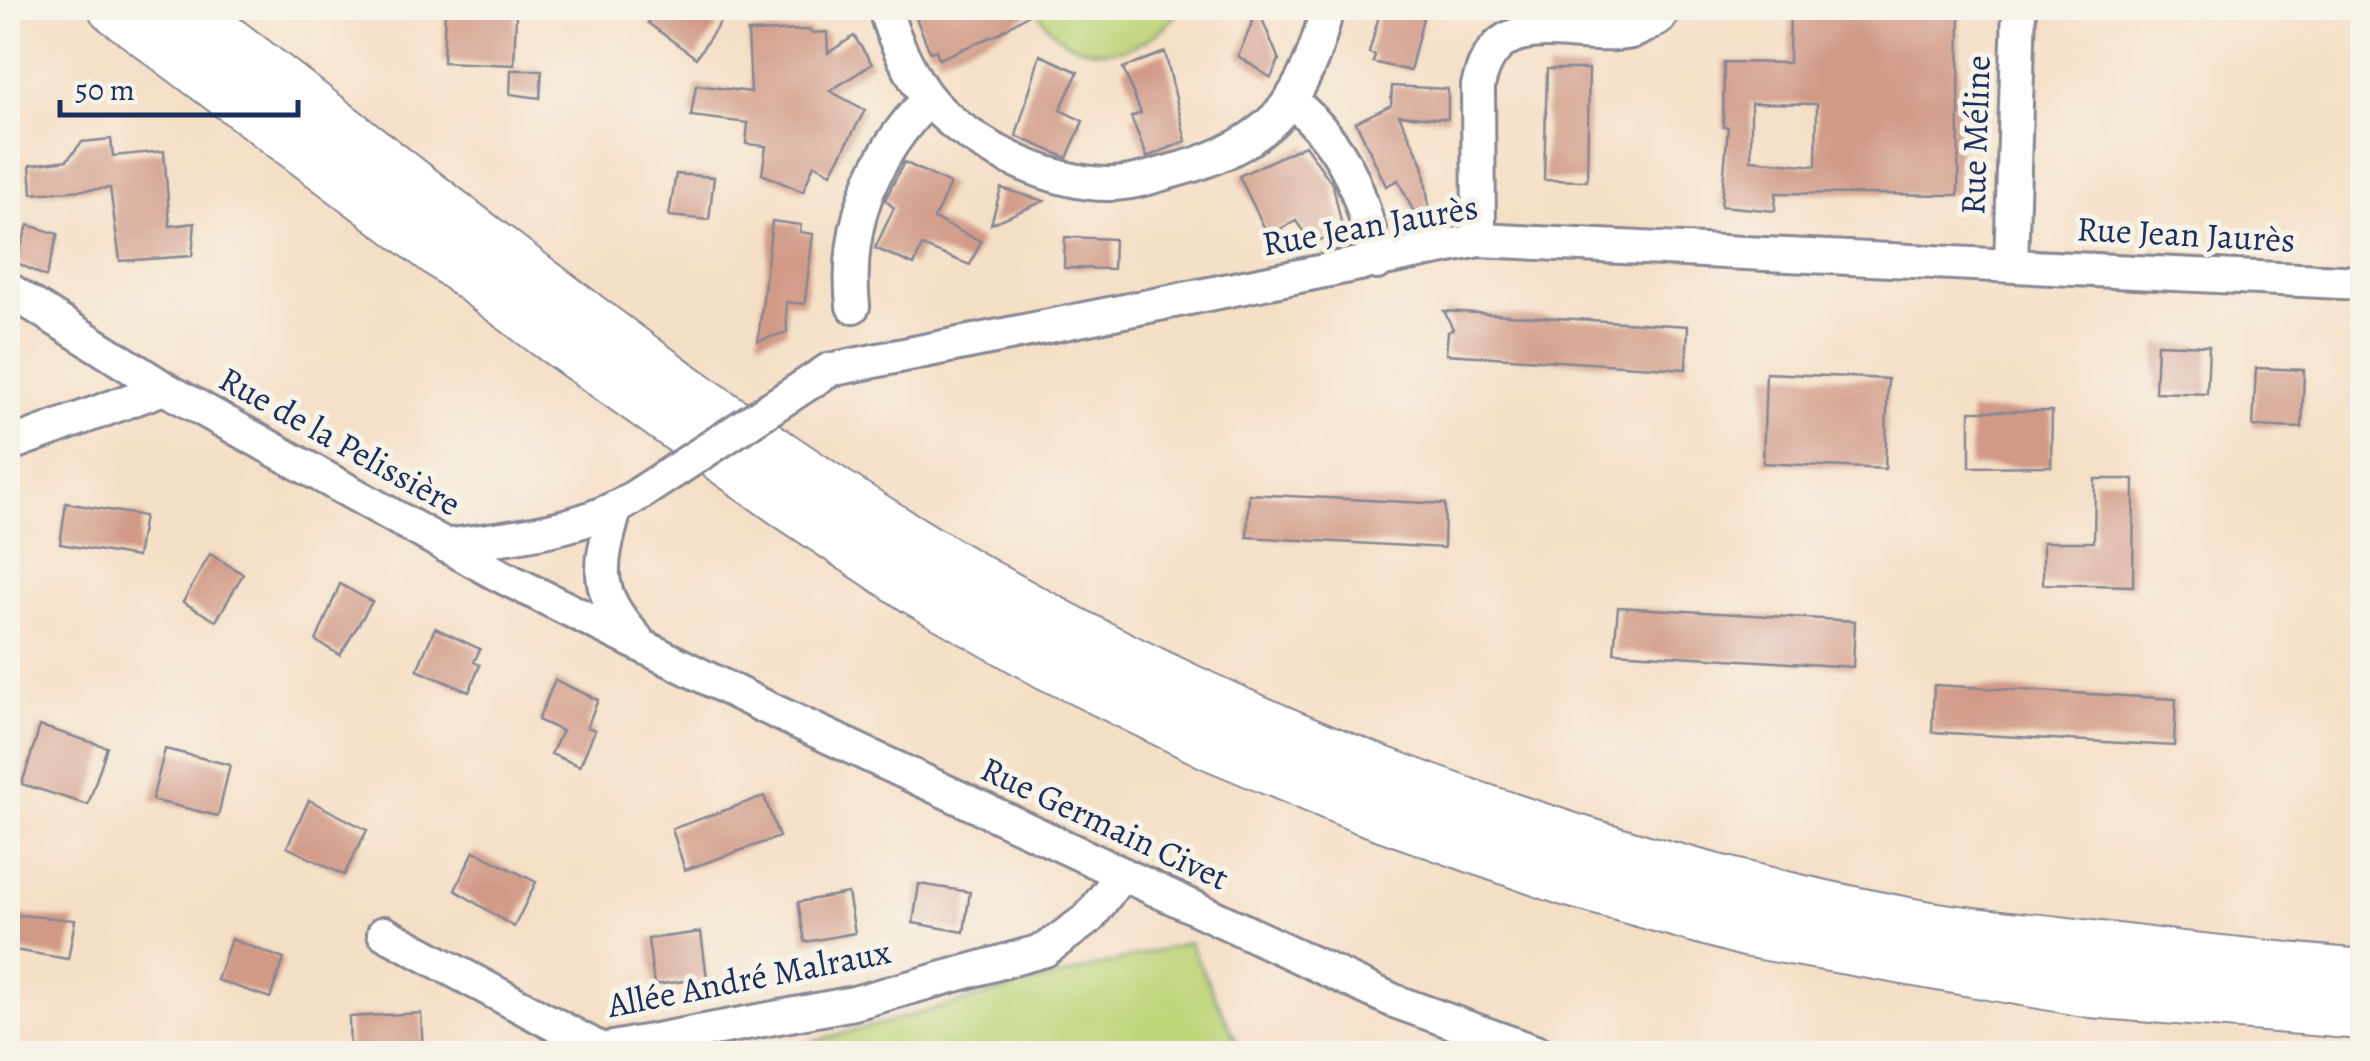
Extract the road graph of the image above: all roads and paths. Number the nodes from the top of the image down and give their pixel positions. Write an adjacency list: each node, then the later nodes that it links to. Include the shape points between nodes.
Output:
1 (113, 8): 23 (highway, via 548,335 786,504 982,628 1210,745 1365,810 1546,874 1745,932 2091,993)
2 (185, 8): 22 (highway, via 773,447 924,547 1132,662 1351,759 1627,857 1916,924)
3 (885, 8): 7 (street)
4 (1327, 8): 8 (street, via 1319,43)
5 (1663, 8): 9 (street, via 1659,18 1632,32 1517,33 1495,46 1478,86)
6 (2018, 8): 11 (street, Rue Méline)
7 (929, 99): 8 (street, via 1009,158 1051,174 1106,183 1214,160 1265,127); 14 (street, via 874,167 857,222)
8 (1291, 100): 10 (street, via 1323,128 1346,161)
9 (1479, 240): 10 (street, Rue Jean Jaurès); 11 (street, Rue Jean Jaurès)
10 (1377, 263): 17 (street, Rue Jean Jaurès, bridge, via 830,370)
11 (2011, 265): 12 (street, Rue Jean Jaurès)
12 (2362, 283)
13 (8, 290): 15 (street, Rue de la Pelissière)
14 (853, 306)
15 (164, 388): 16 (street); 18 (street, Rue de la Pelissière)
16 (8, 444)
17 (627, 502): 18 (street, Rue Jean Jaurès, via 554,530); 19 (street, via 602,560 604,592)
18 (446, 546): 19 (street, Rue de la Pelissière)
19 (643, 646): 20 (street, Rue Germain Civet)
20 (1121, 875): 21 (street, Allée André Malraux, via 1089,918 1045,950 854,1003 602,1050); 24 (street, Rue Germain Civet, via 1394,1001)
21 (384, 933)
22 (2362, 974)
23 (2362, 1015)
24 (1541, 1054)

